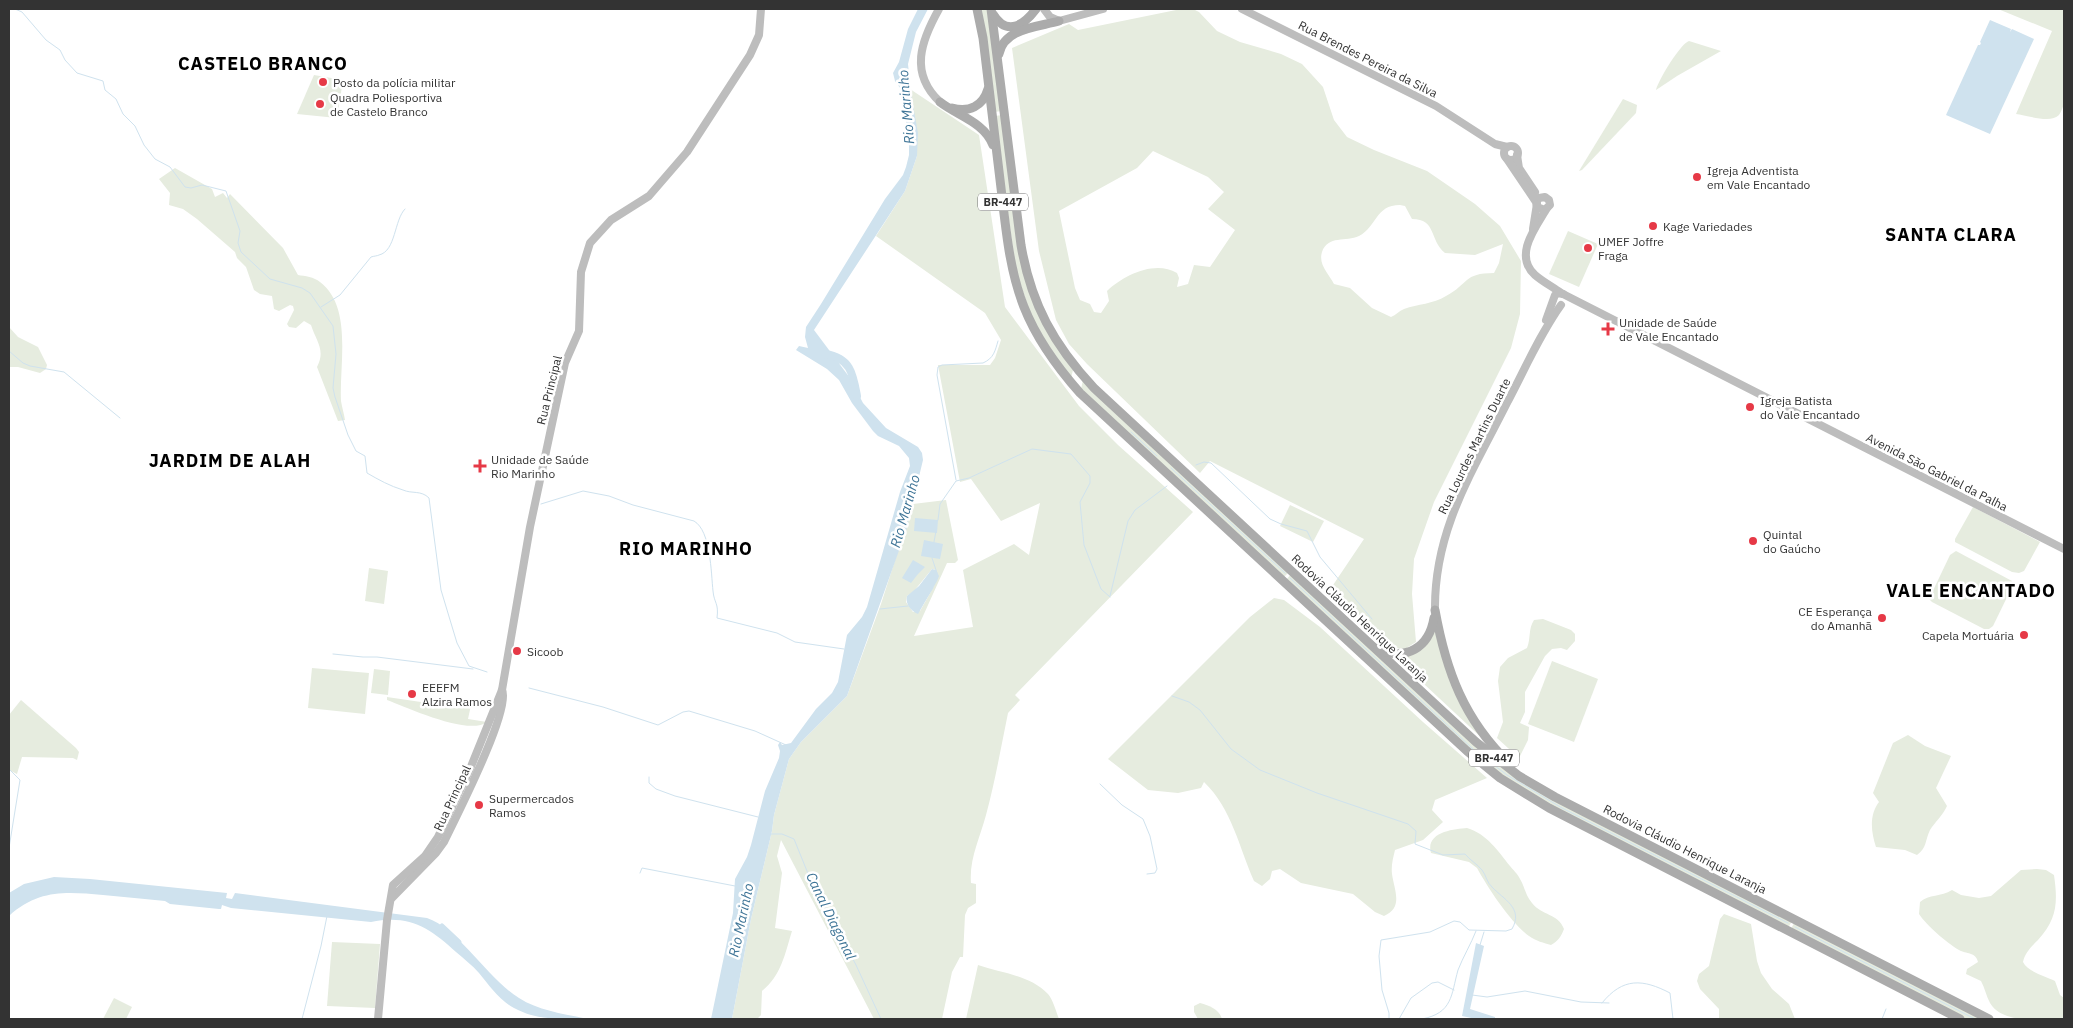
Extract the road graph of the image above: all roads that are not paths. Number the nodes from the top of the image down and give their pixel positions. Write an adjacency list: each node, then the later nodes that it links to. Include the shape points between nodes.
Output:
1 (761, 9): 29 (main road, Rua Principal, via 759,35 750,55 687,152 649,196 611,220 590,243 581,272 580,331 565,364 530,527 503,679 503,704 495,732 444,842 391,900)
2 (939, 9): 13 (main road, via 923,43 921,61 927,85)
3 (977, 9): 12 (main road, Rodovia Cláudio Henrique Laranja / BR-447)
4 (1036, 9): 8 (main road, via 1024,22 1012,26 1000,22)
5 (1044, 9): 10 (main road, via 1050,17)
6 (1103, 9): 9 (main road)
7 (1242, 9): 14 (main road, Rua Brendes Pereira da Silva, via 1436,106)
8 (991, 10): 11 (main road, Rodovia Cláudio Henrique Laranja / BR-447)
9 (1084, 12): 10 (main road)
10 (1060, 21): 11 (main road, via 1014,34 1003,43)
11 (998, 57): 27 (main road, Rodovia Cláudio Henrique Laranja / BR-447, via 1026,269 1046,324 1084,377)
12 (988, 84): 13 (main road, via 984,100 971,109 959,110); 18 (main road, Rodovia Cláudio Henrique Laranja / BR-447)
13 (940, 102): 18 (main road, via 985,131)
14 (1480, 134): 15 (main road, Rua Brendes Pereira da Silva); 17 (main road, Rua Brendes Pereira da Silva)
15 (1507, 147): 16 (main road, via 1515,148); 17 (main road, via 1504,151)
16 (1517, 155): 17 (main road, via 1513,159); 19 (main road, via 1519,168)
17 (1506, 158): 19 (main road, Rua Brendes Pereira da Silva)
18 (998, 162): 30 (main road, Rodovia Cláudio Henrique Laranja / BR-447, via 1008,247 1018,290 1041,341 1070,382 1467,751 1500,778 1549,808)
19 (1537, 201): 20 (main road); 20 (main road, via 1545,197 1550,204)
20 (1533, 231): 21 (main road, via 1527,248 1530,270)
21 (1558, 296): 22 (main road, via 1566,300); 23 (main road, Avenida São Gabriel da Palha); 24 (main road, Rua Lourdes Martins Duarte)
22 (1562, 304): 23 (main road, Avenida São Gabriel da Palha); 24 (main road, Rua Lourdes Martins Duarte)
23 (1586, 306): 25 (main road, Avenida São Gabriel da Palha)
24 (1533, 352): 26 (main road, Rua Lourdes Martins Duarte, via 1452,515 1438,562)
25 (2064, 550)
26 (1435, 610): 27 (main road, via 1429,635 1416,649 1394,654); 28 (main road, via 1447,665 1471,717 1508,762)
27 (1372, 646): 28 (main road, Rodovia Cláudio Henrique Laranja / BR-447, via 1486,751)
28 (1555, 797): 31 (main road, Rodovia Cláudio Henrique Laranja / BR-447)
29 (378, 1019)
30 (1960, 1019)
31 (1989, 1019)

